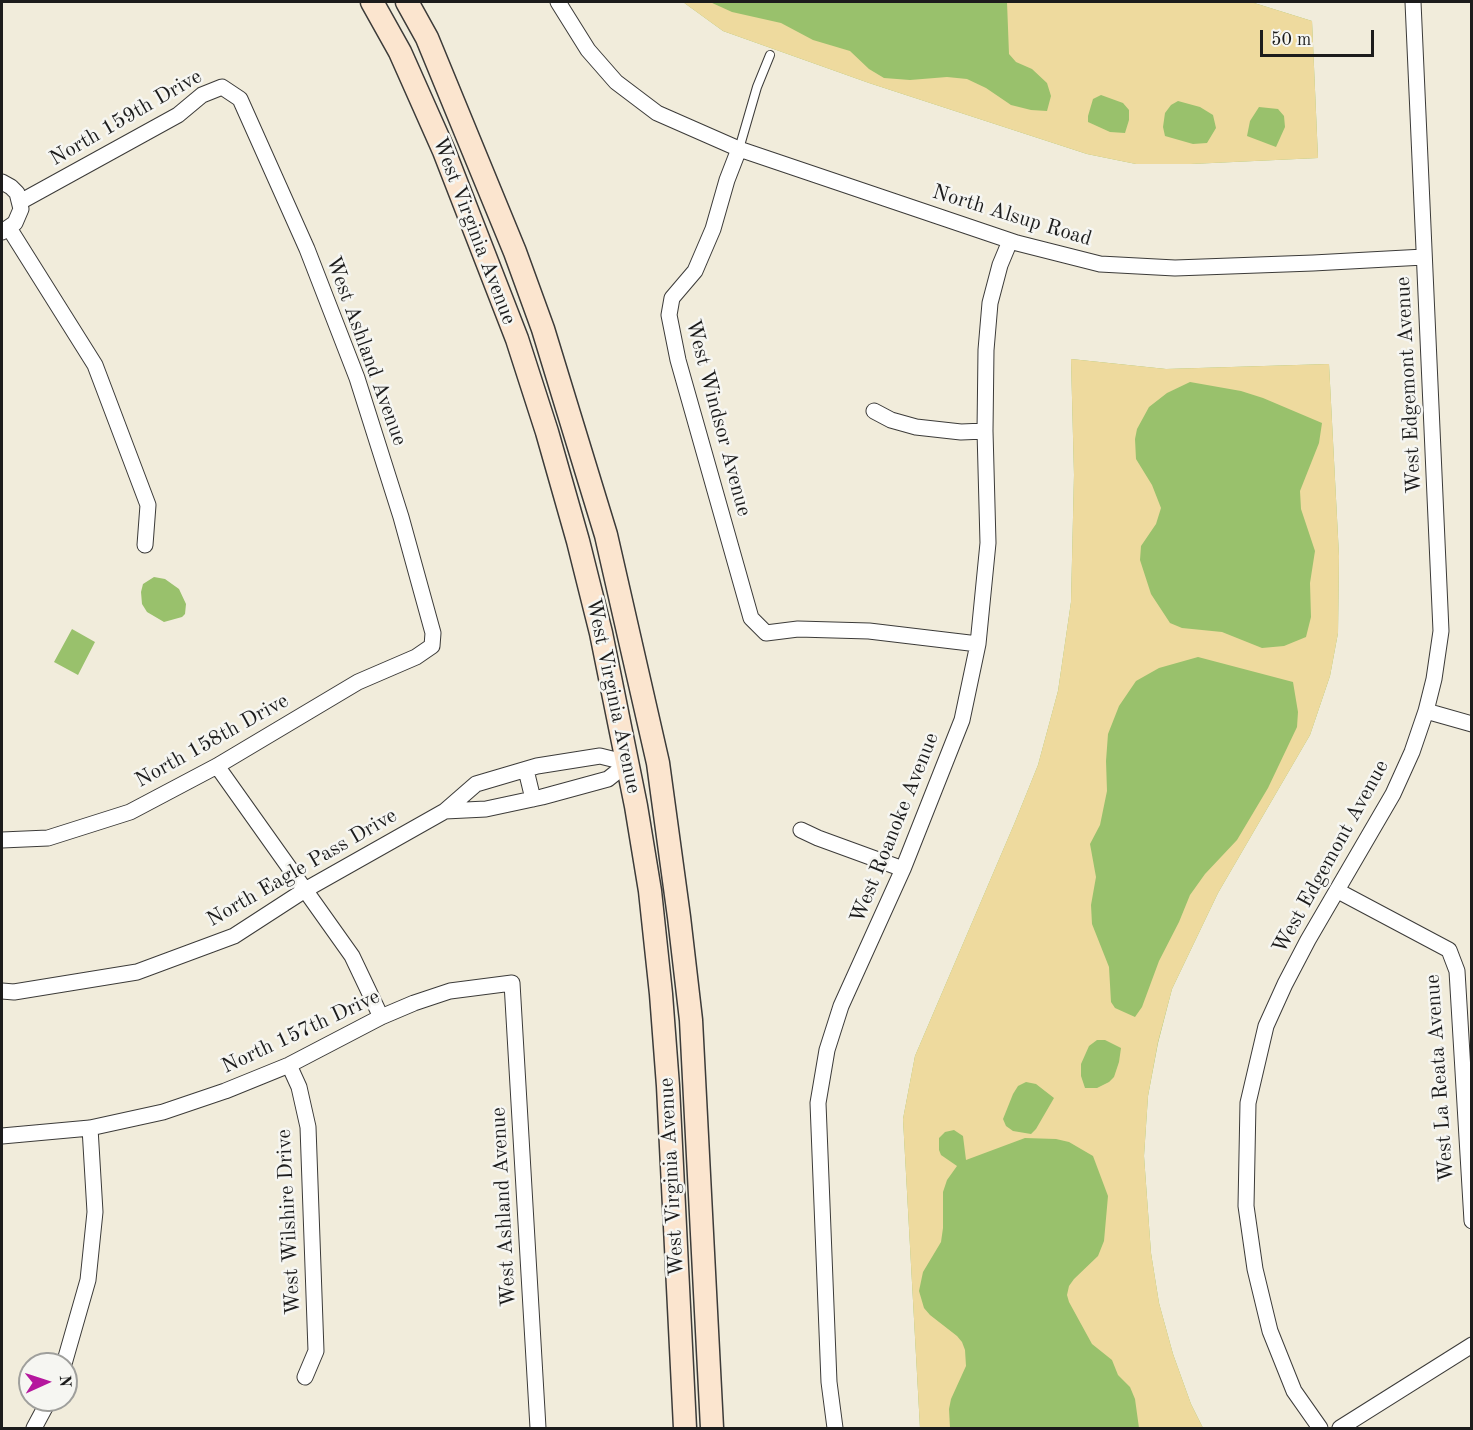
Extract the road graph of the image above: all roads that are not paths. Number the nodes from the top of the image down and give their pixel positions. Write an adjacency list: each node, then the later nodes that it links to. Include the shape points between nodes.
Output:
1 (372, 2): 20 (main road, West Virginia Avenue, via 400,52 444,151 517,339 578,541)
2 (407, 2): 44 (main road, West Virginia Avenue, via 428,38 543,329 606,535 658,763 691,1020)
3 (558, 2): 7 (street, North Alsup Road, via 588,50 616,82 657,113)
4 (1413, 2): 12 (street, West Edgemont Avenue)
5 (770, 55): 7 (lane)
6 (222, 87): 9 (street, North 159th Drive); 17 (street, West Ashland Avenue, via 240,99 308,249 357,378 407,538 433,633)
7 (739, 149): 11 (street, North Alsup Road); 16 (street, West Windsor Avenue, via 713,229 695,271 672,298 669,315 678,360 751,618 766,633 798,629 869,631)
8 (2, 182): 9 (street, via 17,193)
9 (20, 202): 10 (street, via 19,217)
10 (5, 230): 15 (street, via 96,365 148,505)
11 (1010, 241): 12 (street, North Alsup Road, via 1100,264 1175,268); 14 (street, West Roanoke Avenue, via 990,303)
12 (1424, 257): 18 (street, West Edgemont Avenue, via 1441,631)
13 (874, 411): 14 (street, via 916,427)
14 (985, 431): 16 (street, West Roanoke Avenue, via 988,543)
15 (145, 545)
16 (978, 644): 27 (street, West Roanoke Avenue, via 962,720)
17 (432, 646): 21 (street, North 158th Drive, via 358,682)
18 (1426, 711): 19 (street); 29 (street, West Edgemont Avenue, via 1393,794)
19 (1472, 723)
20 (628, 763): 22 (street, North Eagle Pass Drive, via 600,756); 23 (street, North Eagle Pass Drive, via 608,779); 43 (main road, West Virginia Avenue, via 661,994)
21 (217, 765): 26 (street, North 158th Drive, via 130,812 48,838); 28 (street)
22 (526, 770): 23 (street); 24 (street, North Eagle Pass Drive, via 476,784)
23 (533, 799): 24 (street, North Eagle Pass Drive, via 486,809)
24 (445, 811): 28 (street, North Eagle Pass Drive)
25 (801, 830): 27 (street)
26 (2, 840)
27 (903, 869): 45 (street, West Roanoke Avenue, via 841,1006 827,1050 818,1103)
28 (305, 890): 31 (street, North Eagle Pass Drive, via 234,936 137,972); 32 (street, via 352,956)
29 (1338, 891): 36 (street, West La Reata Avenue, via 1449,950 1457,971); 46 (street, West Edgemont Avenue, via 1308,940 1266,1026 1248,1103 1246,1206 1255,1269 1270,1331 1294,1391)
30 (512, 983): 32 (street, North 157th Drive, via 450,991); 42 (street, West Ashland Avenue)
31 (2, 991)
32 (381, 1017): 33 (street, North 157th Drive)
33 (289, 1065): 34 (street, North 157th Drive, via 162,1112); 39 (street, West Wilshire Drive, via 299,1087 308,1127 316,1351)
34 (90, 1128): 35 (street, North 157th Drive); 38 (street, via 95,1212 88,1280)
35 (2, 1136)
36 (1472, 1221)
37 (1472, 1345): 47 (street)
38 (68, 1352)
39 (305, 1377)
40 (43, 1412): 41 (street)
41 (34, 1428)
42 (538, 1428)
43 (685, 1428)
44 (712, 1428)
45 (834, 1428)
46 (1320, 1428)
47 (1340, 1428)

